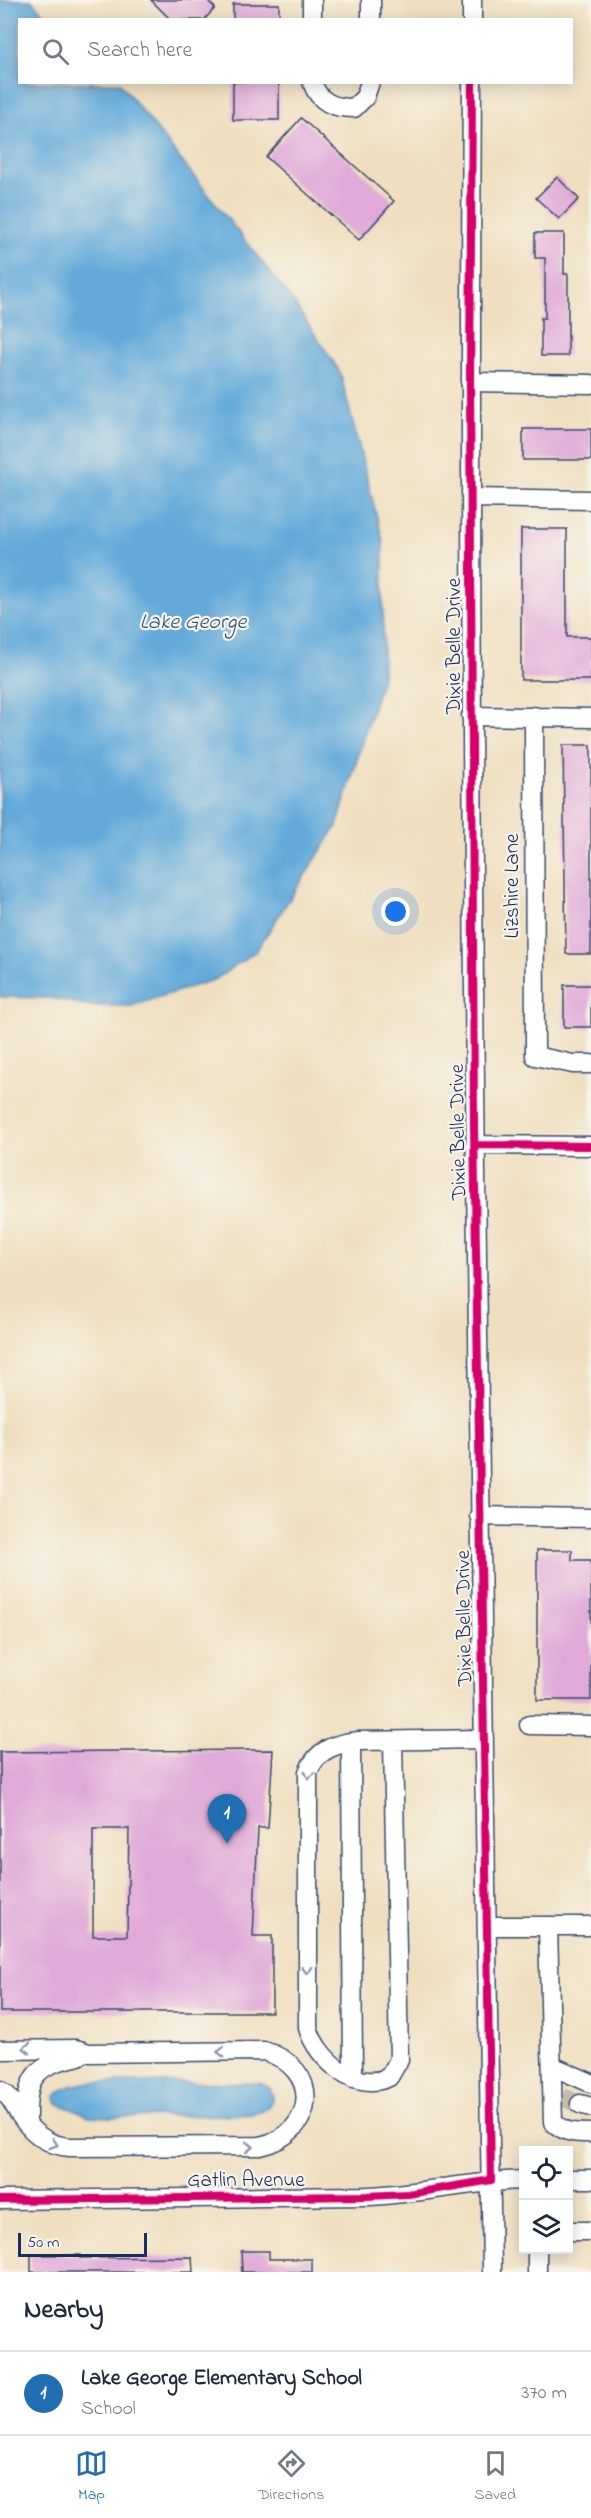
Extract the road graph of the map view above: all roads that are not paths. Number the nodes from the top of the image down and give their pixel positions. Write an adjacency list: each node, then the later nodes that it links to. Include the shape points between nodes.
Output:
1 (312, 0): 4 (street)
2 (371, 0): 5 (street)
3 (472, 0): 6 (street)
4 (312, 18)
5 (371, 18)
6 (472, 18)
7 (313, 84): 8 (street, via 315,92 334,108 354,108 365,97)
8 (369, 84)
9 (472, 84): 10 (street, Dixie Belle Drive)
10 (470, 382): 11 (street); 12 (street, Dixie Belle Drive)
11 (591, 384)
12 (471, 498): 13 (street); 14 (street, Dixie Belle Drive)
13 (591, 500)
14 (471, 716): 15 (street); 18 (street, Dixie Belle Drive)
15 (534, 716): 16 (street); 17 (street, Lizshire Lane, via 535,1056)
16 (591, 718)
17 (591, 1064)
18 (475, 1146): 19 (street); 20 (street, Dixie Belle Drive)
19 (591, 1146)
20 (479, 1516): 21 (street); 24 (street, Dixie Belle Drive)
21 (591, 1518)
22 (529, 1725): 23 (street)
23 (591, 1726)
24 (484, 1739): 25 (street); 27 (street, Dixie Belle Drive)
25 (393, 1741): 26 (street); 33 (street, via 399,2060 389,2077 378,2082)
26 (351, 1742): 33 (street); 33 (street, one-way to 33, via 325,1749 308,1772 307,2016 316,2045)
27 (488, 1926): 28 (street); 40 (street, Dixie Belle Drive)
28 (548, 1926): 29 (street); 32 (street)
29 (591, 1926)
30 (0, 2050): 31 (street, one-way to 30, via 76,2049)
31 (89, 2053): 36 (street, via 59,2060 37,2073 27,2096); 36 (street, one-way to 31, via 48,2144 58,2146 260,2146 283,2139 301,2120 305,2107 300,2077 279,2056 264,2051)
32 (552, 2066): 34 (street); 37 (street, via 556,2095 553,2122 572,2133)
33 (353, 2078)
34 (591, 2084)
35 (0, 2090): 36 (street, via 11,2098)
36 (27, 2124)
37 (591, 2133)
38 (573, 2179): 39 (street)
39 (591, 2179)
40 (491, 2180): 41 (street, Gatlin Avenue); 42 (street, Gatlin Avenue, via 408,2194 367,2196); 46 (street, Dixie Belle Drive)
41 (519, 2180)
42 (0, 2200)
43 (573, 2231): 44 (street)
44 (591, 2231)
45 (537, 2254): 47 (street)
46 (492, 2272)
47 (537, 2272)

